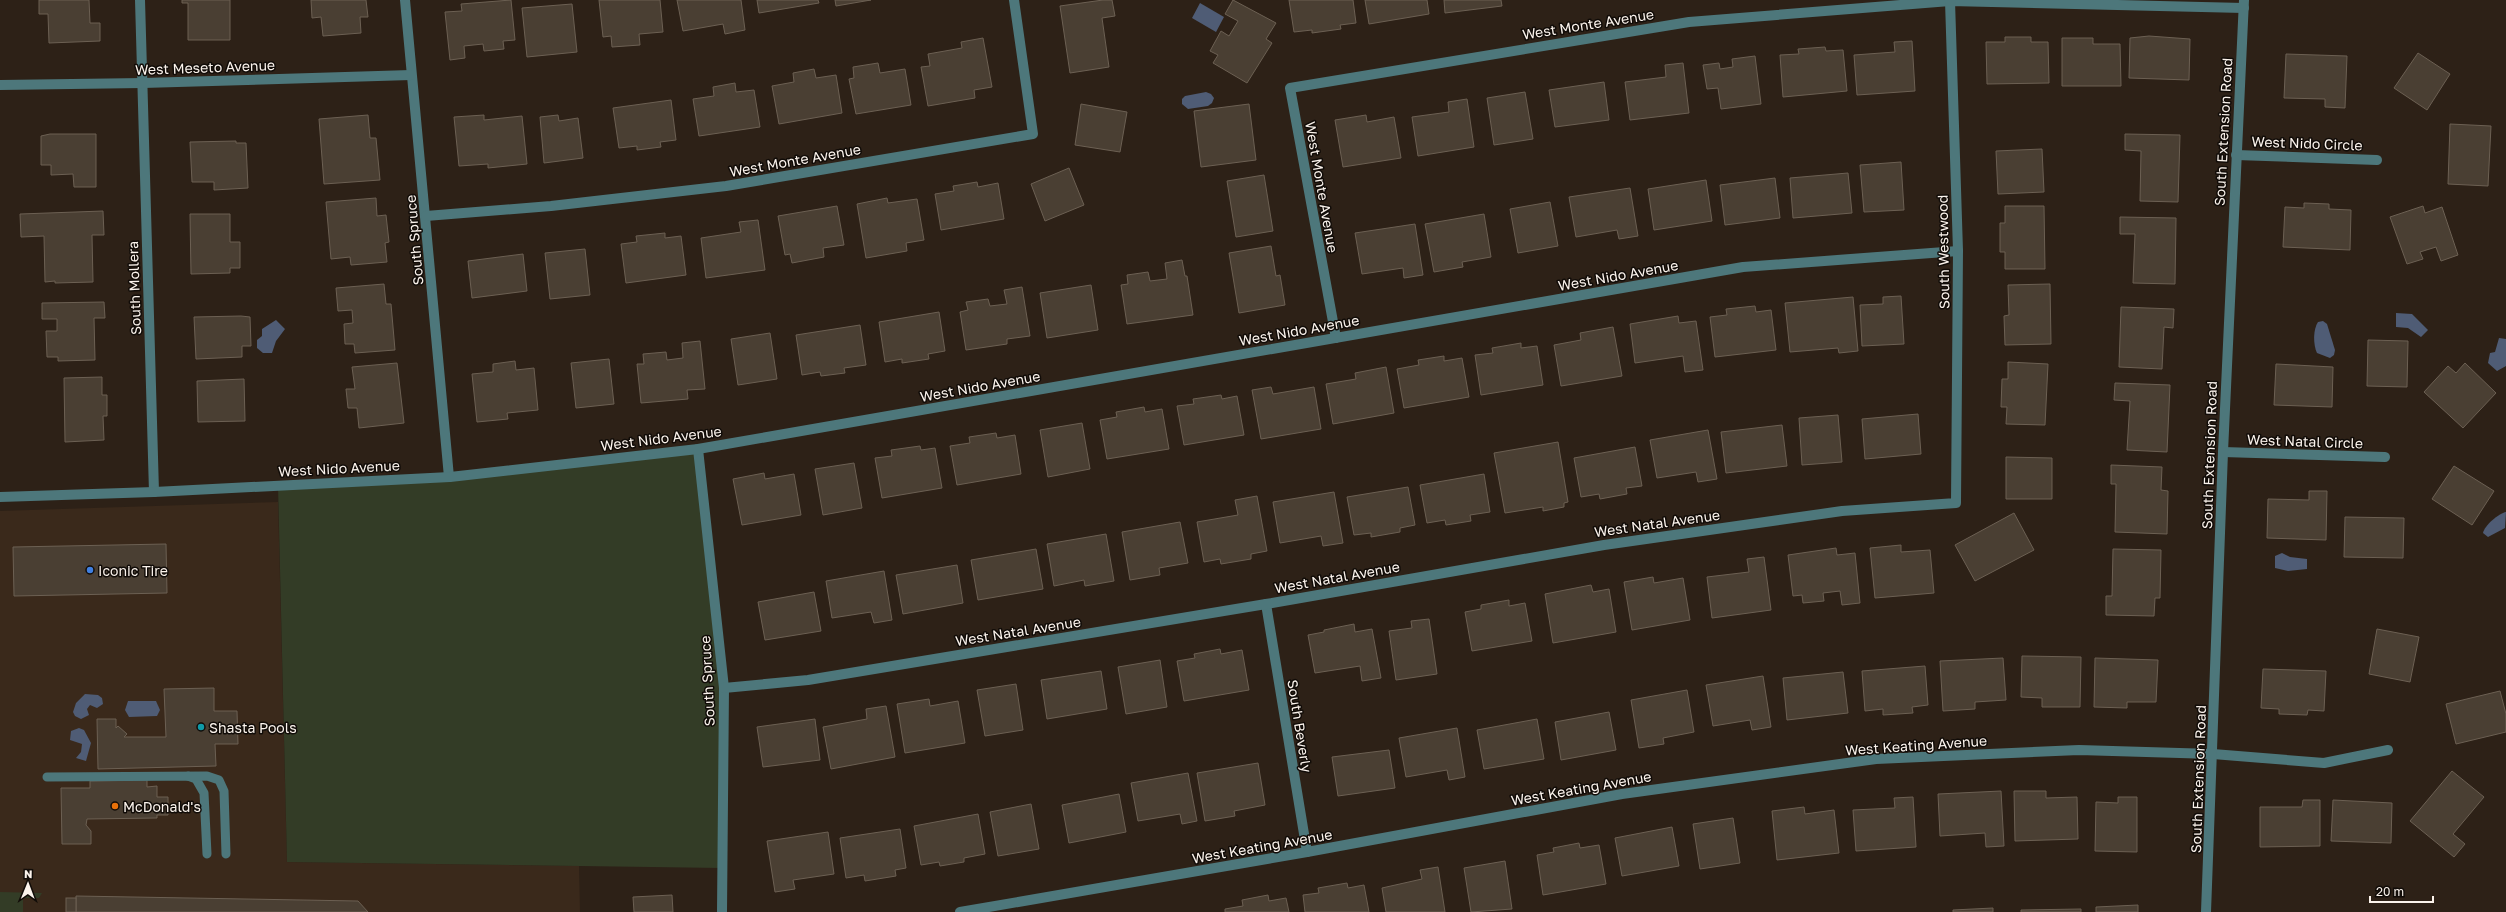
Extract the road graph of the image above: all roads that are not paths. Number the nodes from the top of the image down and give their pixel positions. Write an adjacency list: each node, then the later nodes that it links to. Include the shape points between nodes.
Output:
1 (140, 0): 7 (street, South Mollera)
2 (405, 0): 6 (street, South Spruce)
3 (1014, 0): 11 (street, West Monte Avenue, via 1033,134 726,186 543,207)
4 (1950, 1): 5 (street, West Monte Avenue); 12 (street, South Westwood); 13 (street, West Monte Avenue, via 1689,22 1290,88)
5 (2244, 4): 9 (street, South Extension Road)
6 (411, 75): 7 (street, West Meseto Avenue); 11 (street, South Spruce)
7 (142, 83): 8 (street, West Meseto Avenue); 18 (street, South Mollera)
8 (0, 85)
9 (2236, 155): 10 (street, West Nido Circle); 15 (street, South Extension Road)
10 (2377, 160)
11 (426, 216): 17 (street, South Spruce)
12 (1958, 251): 13 (street, West Nido Avenue, via 1743,267); 20 (street, South Westwood)
13 (1336, 338): 14 (street, West Nido Avenue)
14 (698, 449): 17 (street, West Nido Avenue); 22 (street, South Spruce)
15 (2223, 452): 16 (street, West Natal Circle); 24 (street, South Extension Road)
16 (2385, 457)
17 (449, 477): 18 (street, West Nido Avenue)
18 (154, 492): 19 (street, West Nido Avenue)
19 (0, 497)
20 (1956, 503): 21 (street, West Natal Avenue, via 1842,511 1604,545)
21 (1266, 604): 22 (street, West Natal Avenue, via 808,680); 27 (street, South Beverly)
22 (724, 688): 30 (street, South Spruce)
23 (2388, 750): 24 (street, West Keating Avenue, via 2324,763)
24 (2213, 754): 27 (street, West Keating Avenue, via 2079,750 1876,759 1622,794); 32 (street, South Extension Road)
25 (185, 775): 26 (lane); 28 (lane, via 196,779 204,793); 29 (lane, via 207,776 219,780 224,791)
26 (47, 778)
27 (1307, 852): 31 (street, West Keating Avenue)
28 (207, 854)
29 (226, 854)
30 (722, 912)
31 (960, 912)
32 (2206, 912)

